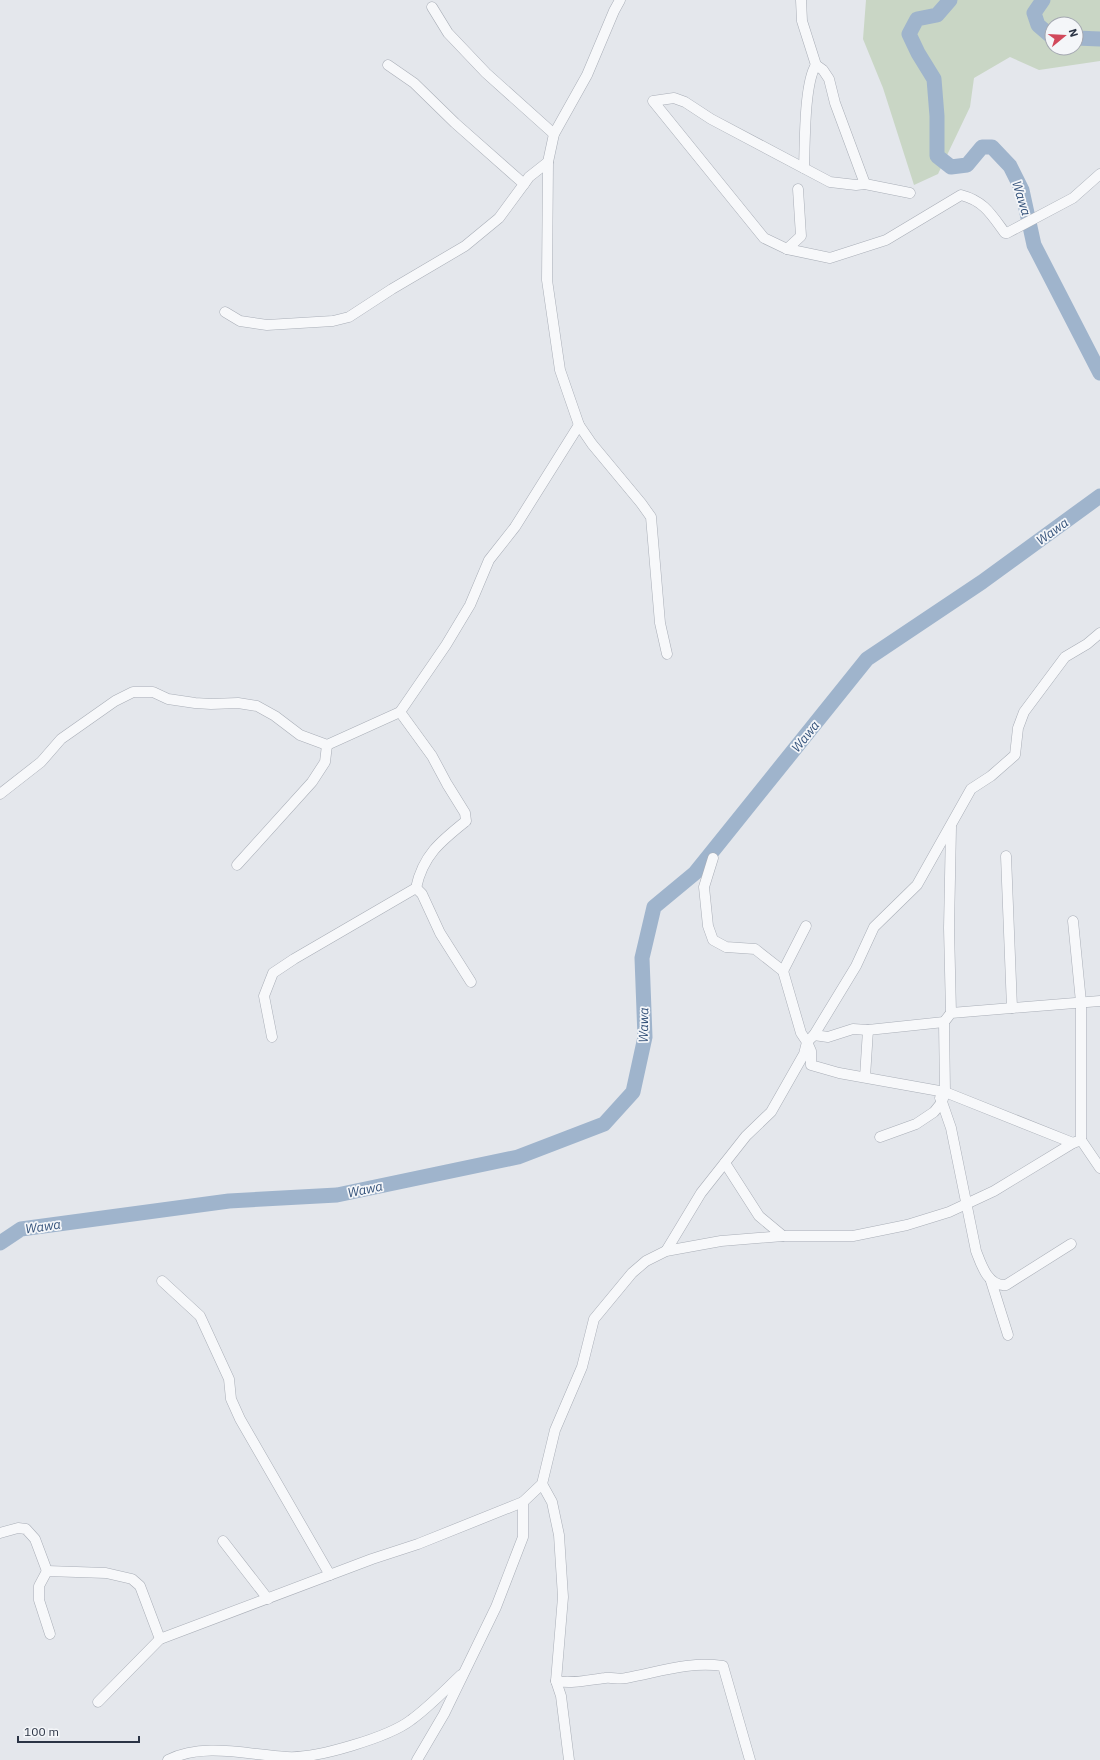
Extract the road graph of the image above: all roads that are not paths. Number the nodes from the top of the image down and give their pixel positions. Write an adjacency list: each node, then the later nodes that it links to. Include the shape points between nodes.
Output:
1 (620, 0): 6 (street, via 587,75)
2 (801, 0): 4 (street, via 802,21)
3 (432, 7): 6 (street, via 448,33 486,73)
4 (816, 65): 8 (street, via 812,71 808,98); 11 (street, via 829,79 835,103)
5 (388, 66): 10 (street, via 414,83)
6 (554, 134): 7 (street)
7 (548, 162): 10 (street); 16 (street, via 547,280 560,370)
8 (804, 168): 11 (street, via 830,182); 14 (street, via 711,119 685,102 674,98 654,101 764,238)
9 (1100, 174): 14 (street, via 1073,198 1005,233 986,207 973,198 961,195 886,240 830,258)
10 (524, 184): 15 (street, via 499,218 465,246 349,317 333,321 267,325 240,321)
11 (865, 184): 13 (street)
12 (798, 189): 14 (street, via 802,236)
13 (910, 193)
14 (787, 249)
15 (225, 312)
16 (579, 425): 18 (street, via 651,517 660,623); 19 (street, via 515,527 489,560 470,605)
17 (1100, 633): 22 (street, via 1065,657 1050,676 1024,712 1018,728 1015,755 971,789)
18 (667, 654)
19 (400, 712): 20 (street); 26 (street, via 432,756 465,813 466,821 440,842 426,859)
20 (327, 745): 21 (street, via 300,735 257,706 238,702 195,703 168,698 153,692 133,692 115,701 61,739 41,762); 25 (street, via 325,762 312,782)
21 (0, 794)
22 (951, 826): 34 (street); 38 (street, via 917,885 874,927 856,966)
23 (1006, 856): 33 (street)
24 (713, 858): 29 (street, via 704,888 708,926 713,940 726,947 755,949)
25 (237, 865)
26 (416, 888): 30 (street, via 422,894 440,933); 37 (street, via 273,973 264,996)
27 (1073, 921): 32 (street)
28 (806, 926): 29 (street)
29 (783, 971): 38 (street, via 801,1033)
30 (471, 982)
31 (1100, 1001): 32 (street)
32 (1080, 1002): 33 (street); 42 (street)
33 (1012, 1008): 34 (street)
34 (951, 1013): 35 (street)
35 (944, 1022): 36 (street); 40 (street)
36 (868, 1030): 38 (street, via 853,1029); 39 (street)
37 (272, 1037)
38 (811, 1039): 39 (street, via 811,1065); 43 (street, via 771,1112 746,1136)
39 (865, 1078): 40 (street)
40 (941, 1095): 41 (street, via 934,1112 916,1124); 42 (street); 45 (street, via 951,1128)
41 (880, 1137)
42 (1077, 1141): 44 (street); 45 (street, via 994,1191)
43 (725, 1163): 46 (street, via 759,1216); 48 (street, via 701,1193)
44 (1100, 1168)
45 (967, 1204): 46 (street, via 907,1225 853,1236); 50 (street, via 976,1251)
46 (783, 1236): 48 (street, via 721,1241)
47 (1071, 1244): 50 (street, via 1006,1285 1000,1286)
48 (666, 1251): 52 (street, via 646,1261 632,1273 594,1319 582,1367 555,1430)
49 (162, 1281): 57 (street, via 200,1316 229,1379 231,1399 240,1419)
50 (991, 1281): 51 (street)
51 (1008, 1335)
52 (542, 1484): 53 (street); 62 (street, via 552,1502 559,1535 563,1597)
53 (523, 1502): 57 (street, via 418,1544); 61 (street, via 523,1537 496,1607)
54 (0, 1533): 56 (street, via 18,1528 26,1529 35,1539)
55 (223, 1542): 58 (street)
56 (47, 1571): 59 (street, via 39,1586 39,1600); 60 (street, via 106,1573 132,1579 140,1586)
57 (330, 1575): 58 (street)
58 (268, 1599): 60 (street)
59 (50, 1634)
60 (160, 1639): 63 (street)
61 (466, 1672): 64 (street, via 411,1721 375,1738 339,1749 289,1757 195,1751); 65 (street)
62 (556, 1681): 66 (street, via 561,1696); 67 (street, via 591,1682 606,1678 624,1679 670,1668 708,1664 723,1666)
63 (98, 1702)
64 (168, 1760)
65 (417, 1760)
66 (569, 1760)
67 (750, 1760)

